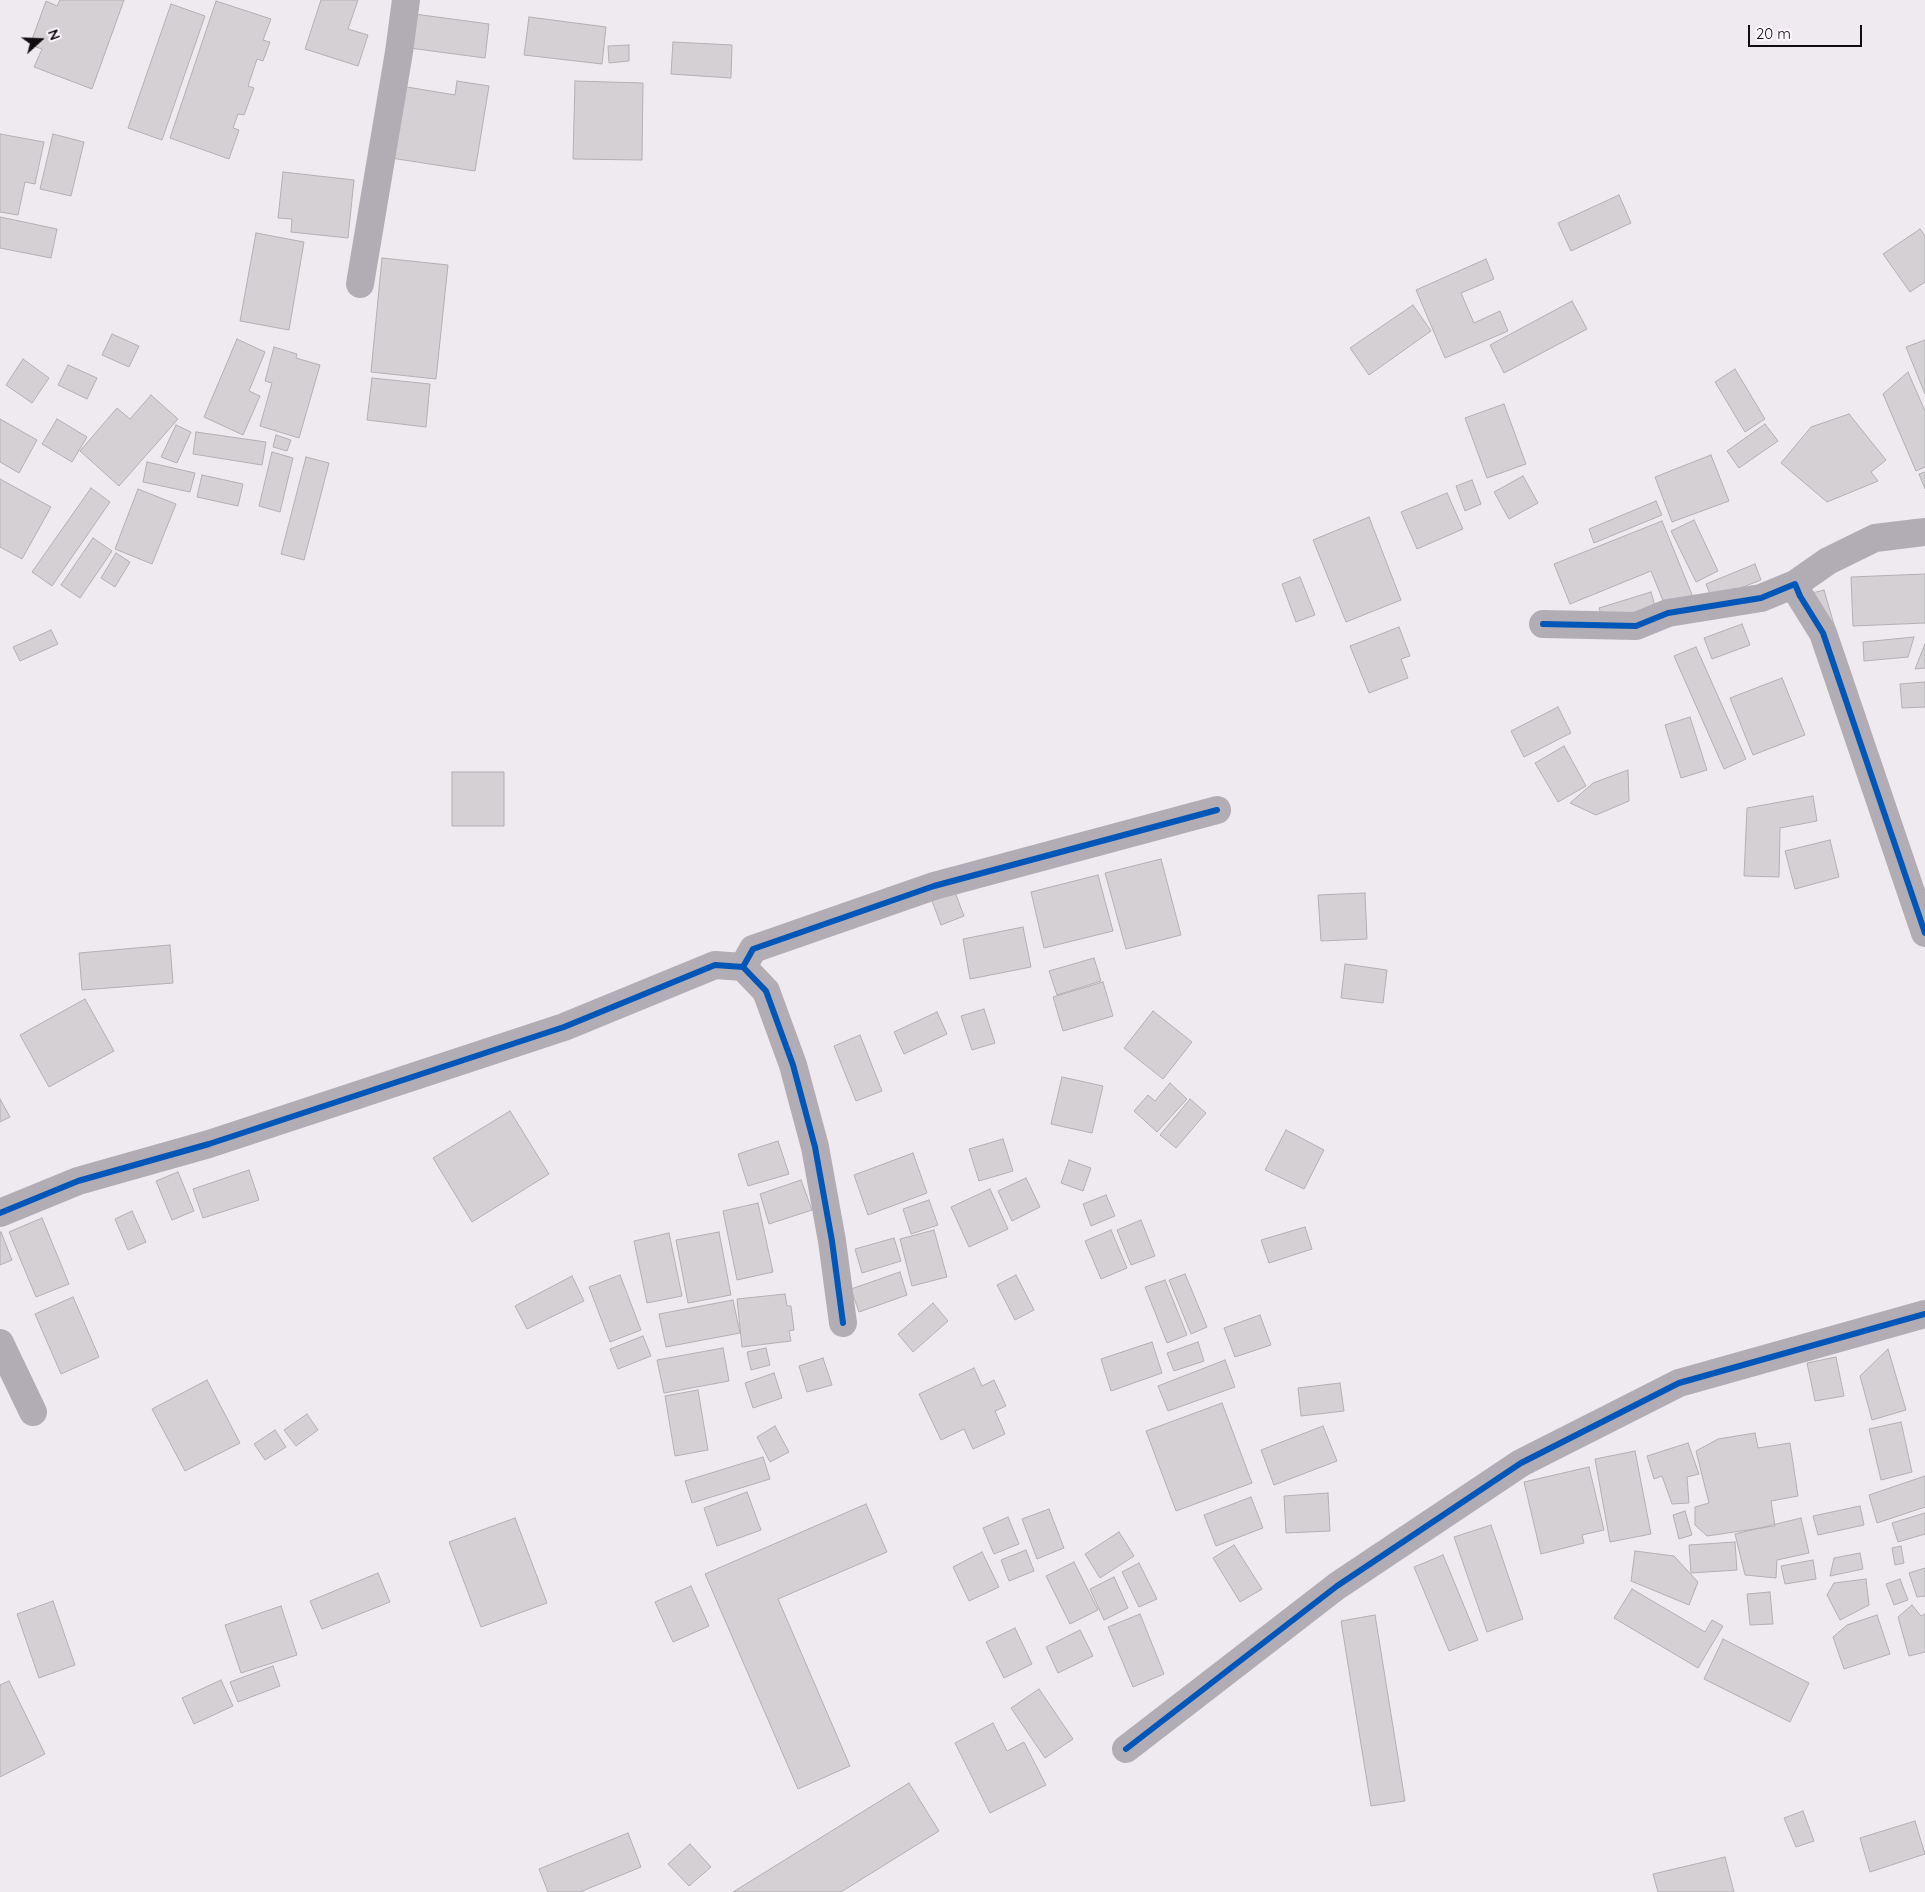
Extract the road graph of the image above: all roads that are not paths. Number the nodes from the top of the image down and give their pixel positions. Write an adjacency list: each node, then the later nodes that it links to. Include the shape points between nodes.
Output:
1 (406, 0): 2 (street)
2 (360, 284)
3 (1925, 532): 4 (street, via 1875,538 1828,561)
4 (1795, 584): 5 (street, via 1761,598 1668,613 1636,626); 7 (street, via 1823,633)
5 (1543, 624)
6 (1216, 810): 8 (street, via 934,886 753,949)
7 (1925, 933)
8 (743, 967): 9 (street, via 714,965 564,1027 218,1141 78,1181); 11 (street, via 766,992 793,1064 815,1147)
9 (0, 1213)
10 (1925, 1314): 14 (street, via 1679,1383 1521,1463 1337,1586)
11 (844, 1323)
12 (0, 1343): 13 (street)
13 (33, 1412)
14 (1126, 1749)

